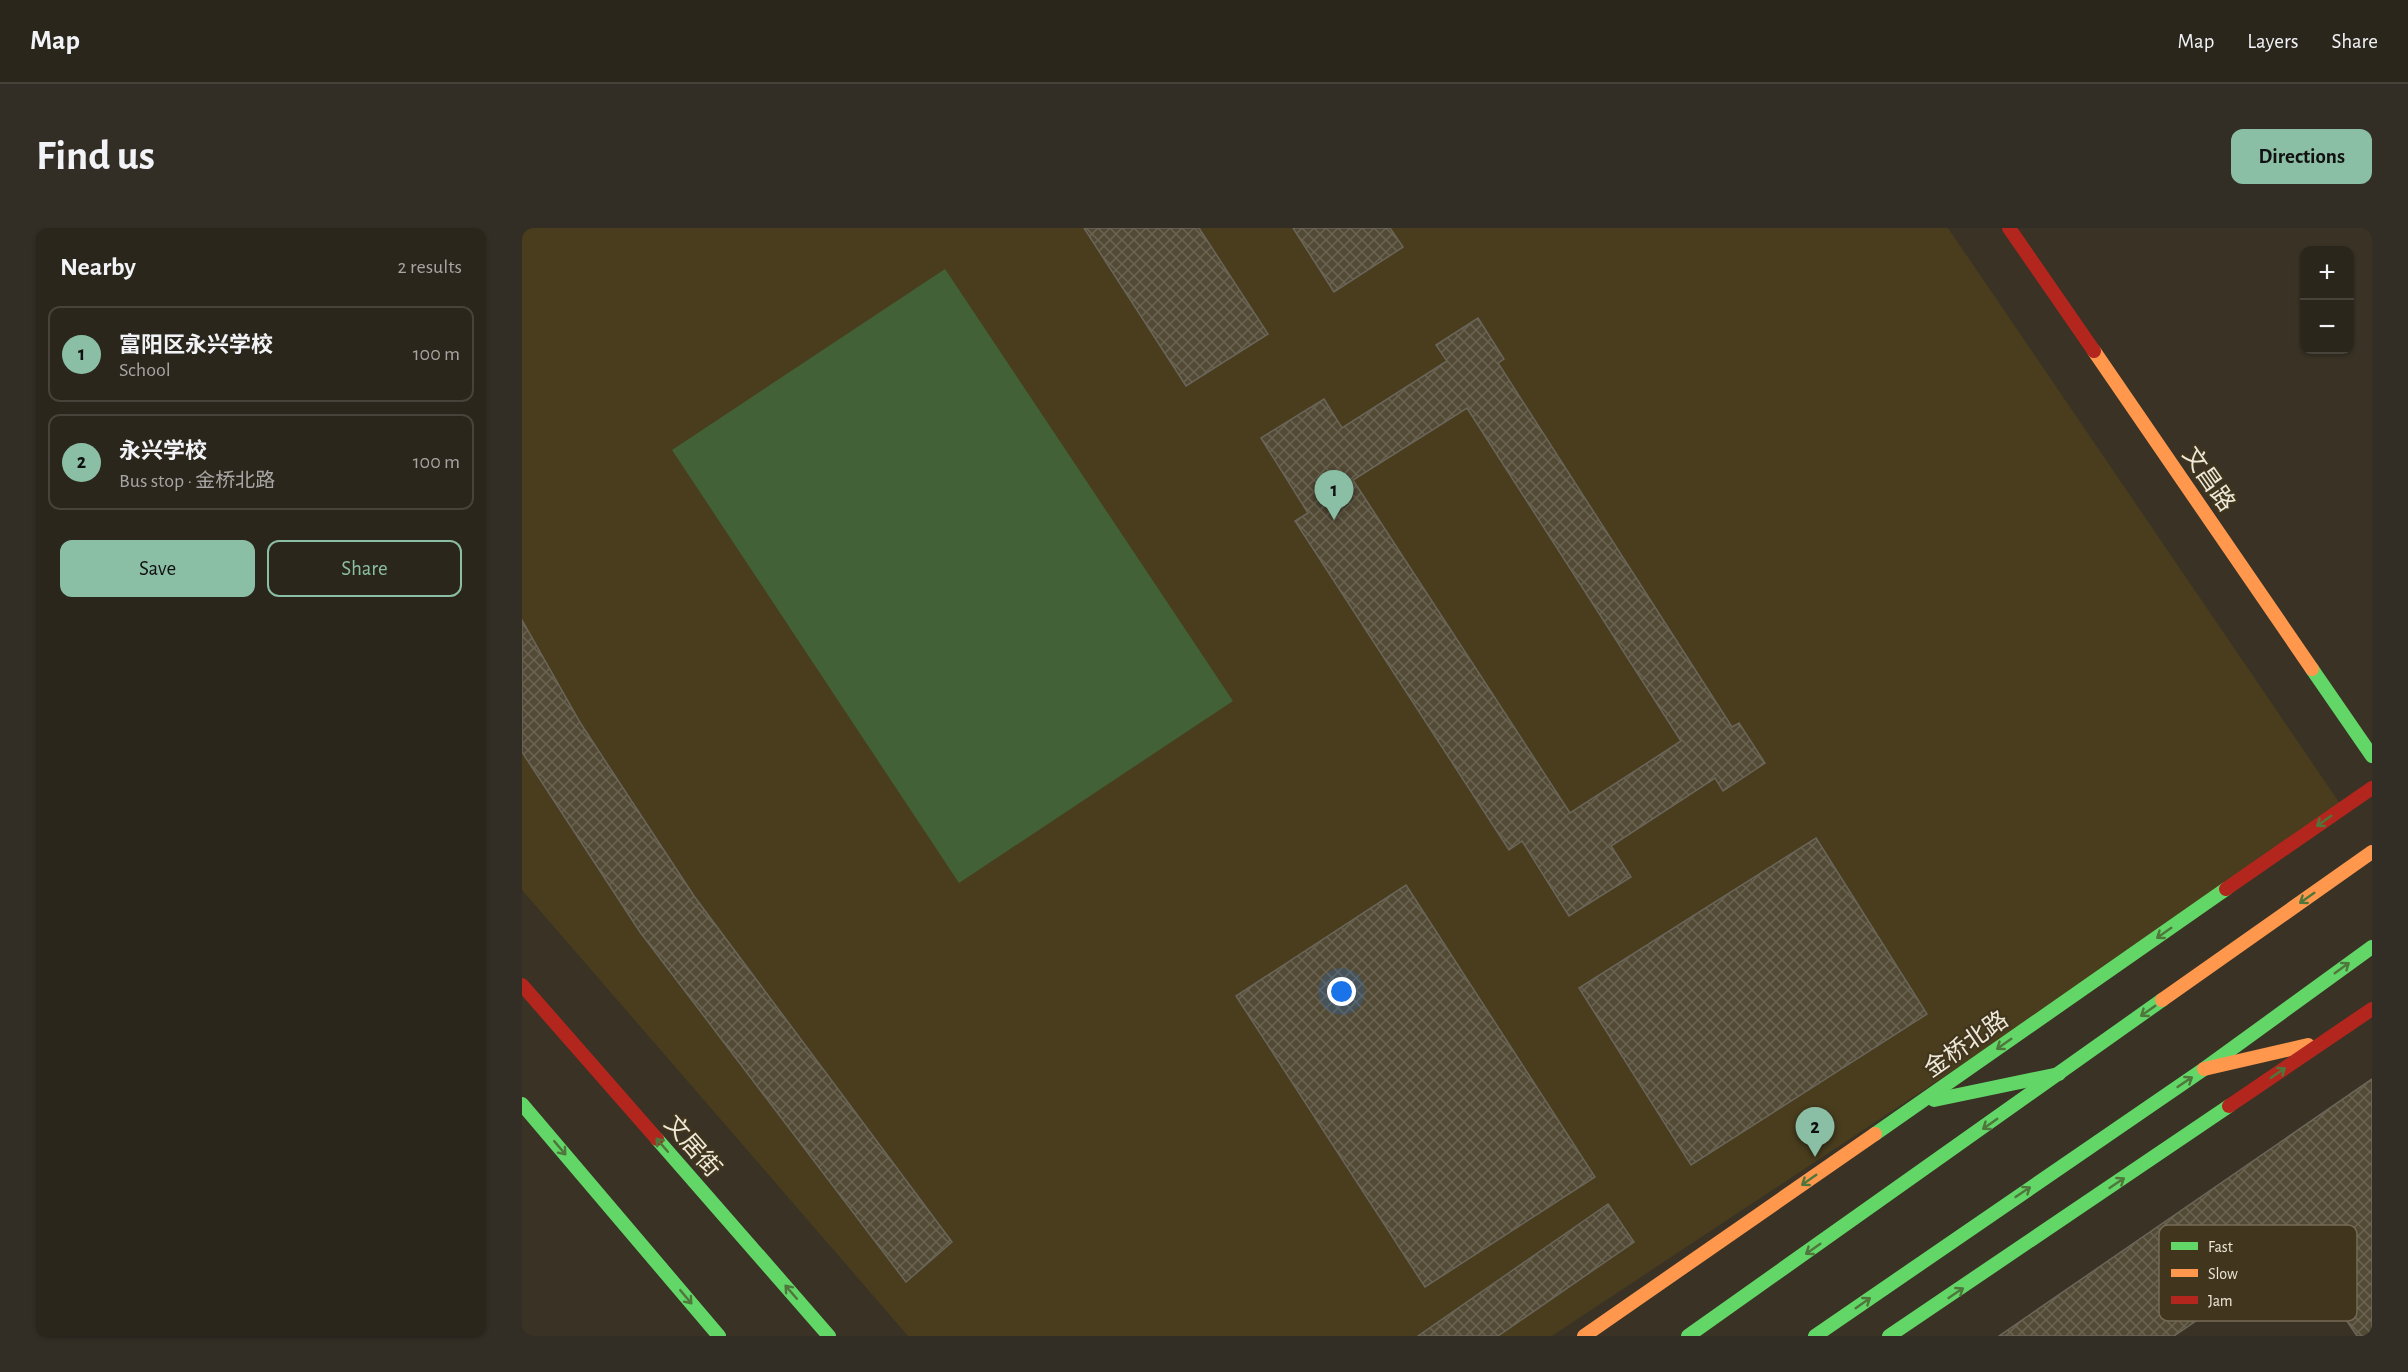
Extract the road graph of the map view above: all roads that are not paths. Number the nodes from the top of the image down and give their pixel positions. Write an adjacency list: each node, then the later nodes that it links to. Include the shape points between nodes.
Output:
1 (2009, 228): 2 (main road, 文昌路)
2 (2372, 756)
3 (2372, 788): 11 (main road, 金桥北路, one-way to 11)
4 (2372, 852): 10 (main road, one-way to 10)
5 (2372, 946): 9 (main road, one-way to 5)
6 (522, 985): 14 (main road, 文居街, one-way to 6)
7 (2372, 1009): 8 (main road)
8 (2326, 1040): 9 (main road); 18 (main road, one-way to 8, via 1926,1318)
9 (2204, 1069): 17 (main road, one-way to 9)
10 (2059, 1074): 11 (main road); 16 (main road, one-way to 16)
11 (1920, 1103): 15 (main road, 金桥北路, one-way to 15)
12 (522, 1104): 13 (main road, one-way to 13)
13 (719, 1336)
14 (830, 1336)
15 (1584, 1336)
16 (1688, 1336)
17 (1815, 1336)
18 (1889, 1336)

